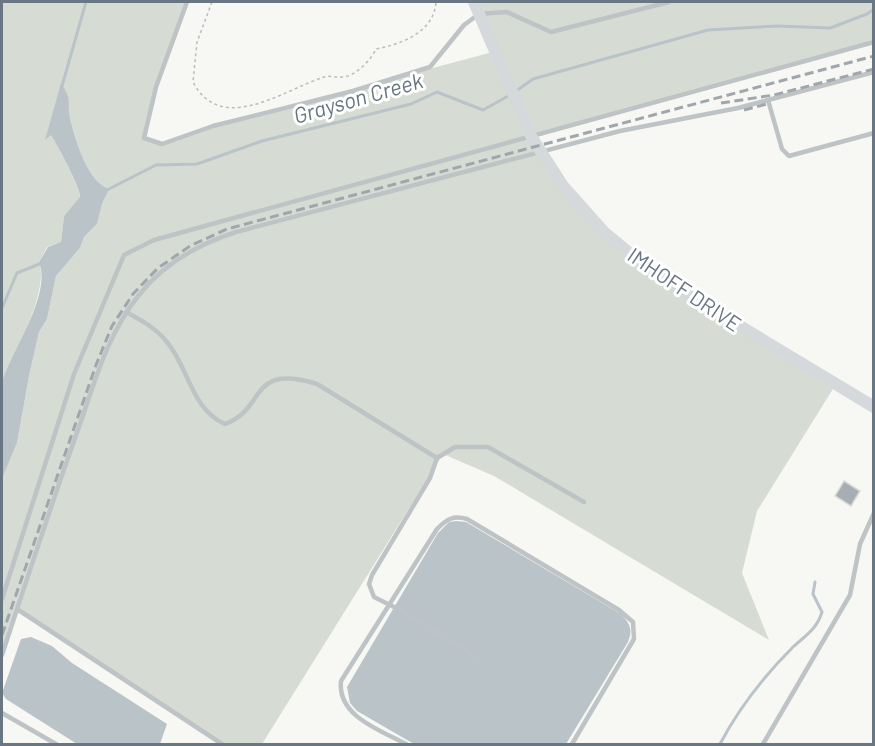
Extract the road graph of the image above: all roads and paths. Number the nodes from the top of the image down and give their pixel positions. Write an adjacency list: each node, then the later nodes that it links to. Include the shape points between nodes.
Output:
1 (187, 2): 6 (lane, via 156,87 144,138 162,144 213,126 430,67 464,25)
2 (212, 2): 3 (path, via 196,42 194,82 208,100 222,108 263,103 326,76 345,78 371,60 376,50 400,45 420,31 435,13)
3 (436, 2)
4 (474, 2): 6 (street, IMHOFF DRIVE)
5 (669, 2): 6 (lane, via 551,32 507,12)
6 (479, 14): 11 (street, IMHOFF DRIVE)
7 (873, 42): 11 (lane)
8 (873, 72): 9 (lane)
9 (768, 100): 10 (lane, via 782,149 789,156); 12 (lane)
10 (873, 133)
11 (530, 135): 12 (street, IMHOFF DRIVE); 18 (lane, via 154,240 124,255 74,374)
12 (540, 152): 13 (lane, via 214,239 173,262); 14 (street, IMHOFF DRIVE, via 582,208 612,240 648,269)
13 (126, 312): 15 (lane, via 157,331 169,344 213,419 225,424 236,420 264,387 279,378 297,378 317,384); 20 (lane, via 100,368)
14 (873, 407)
15 (437, 458): 16 (lane, via 455,447 488,447); 19 (lane, via 430,478 369,584 374,597)
16 (584, 502)
17 (873, 513): 29 (lane, via 860,544 850,596)
18 (2, 599)
19 (390, 604): 22 (lane); 24 (lane, via 437,529 456,516 628,616 635,629 634,639); 27 (lane, via 340,681 339,693 348,710)
20 (17, 609): 21 (lane); 26 (lane)
21 (2, 655)
22 (476, 657)
23 (2, 713): 25 (lane)
24 (574, 742): 28 (lane)
25 (56, 744)
26 (222, 744)
27 (406, 744)
28 (582, 744)
29 (763, 744)

